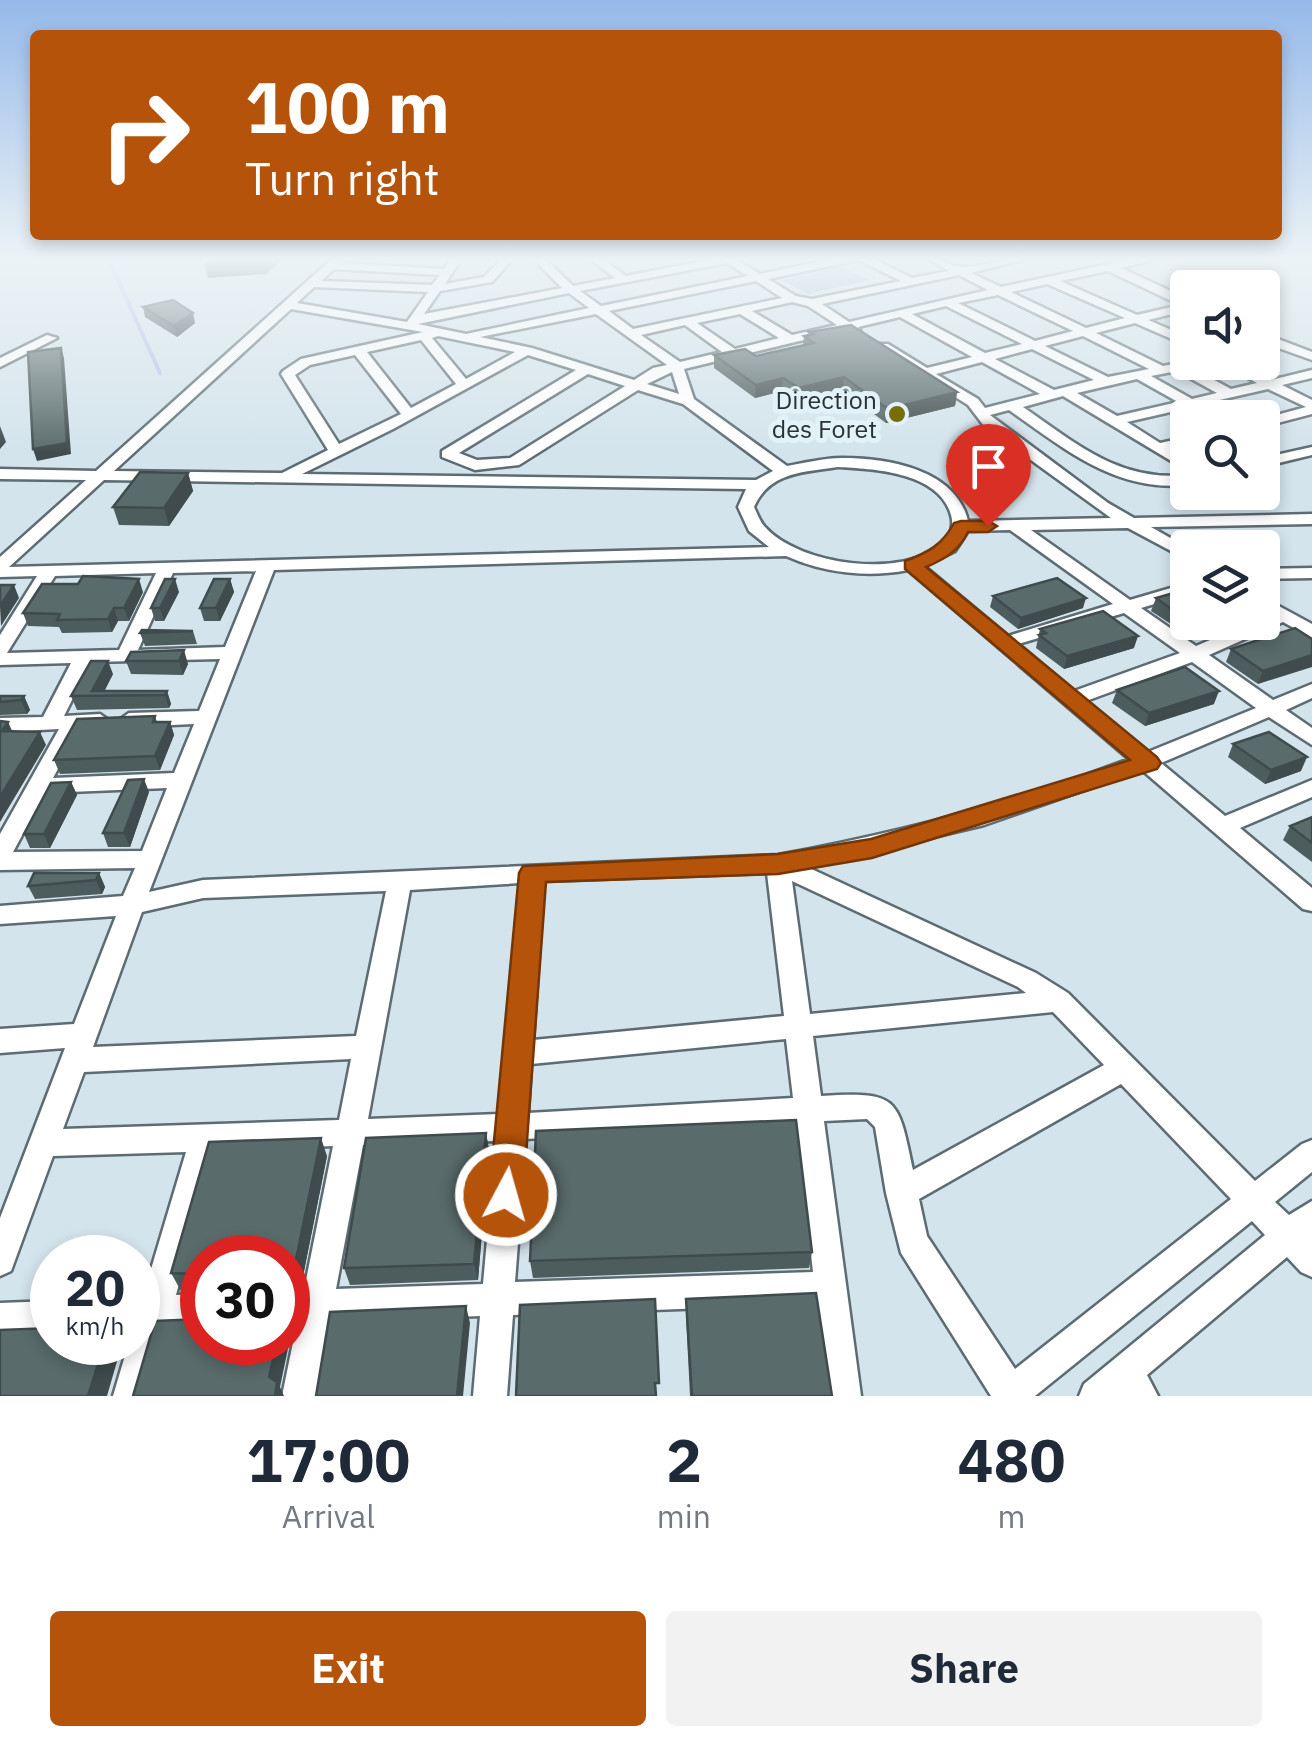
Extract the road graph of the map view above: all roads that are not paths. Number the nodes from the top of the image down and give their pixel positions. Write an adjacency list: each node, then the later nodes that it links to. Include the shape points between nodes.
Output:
1 (269, 323): 70 (street)
2 (417, 323): 16 (street)
3 (532, 323): 21 (street)
4 (617, 323): 17 (street)
5 (676, 323): 17 (street)
6 (683, 323): 31 (street)
7 (763, 323): 23 (street)
8 (843, 323): 15 (street)
9 (859, 323): 15 (street)
10 (920, 323): 33 (street)
11 (988, 323): 25 (street)
12 (1066, 323): 18 (street)
13 (1127, 323): 18 (street)
14 (1145, 323): 19 (street)
15 (847, 326): 23 (street); 39 (street)
16 (444, 332): 20 (street); 21 (street)
17 (630, 333): 35 (street)
18 (1088, 334): 25 (street); 38 (street)
19 (1170, 334)
20 (424, 336): 29 (street); 47 (street)
21 (465, 336): 30 (street)
22 (51, 338): 34 (street)
23 (791, 340): 31 (street)
24 (1280, 344): 26 (street)
25 (1034, 346): 33 (street); 44 (street)
26 (1288, 346): 27 (street); 28 (street); 32 (street)
27 (1312, 346)
28 (1280, 347)
29 (358, 350): 57 (street); 62 (street, via 306,362 288,374)
30 (527, 351): 36 (street); 47 (street)
31 (732, 352): 35 (street)
32 (1312, 356)
33 (985, 359): 39 (street); 48 (street)
34 (0, 363)
35 (677, 366): 45 (street); 52 (street)
36 (588, 369): 45 (street); 45 (street, via 447,454 475,464 514,462)
37 (1170, 369): 38 (street)
38 (1162, 370): 41 (street)
39 (927, 372): 56 (street)
40 (1312, 374): 46 (street)
41 (1140, 375): 44 (street); 50 (street)
42 (1204, 380): 49 (street)
43 (1262, 380): 46 (street)
44 (1106, 381): 48 (street)
45 (636, 383): 52 (street)
46 (1270, 384): 49 (street); 55 (street)
47 (464, 385): 57 (street)
48 (1058, 393): 53 (street); 59 (street)
49 (1230, 394): 51 (street)
50 (1186, 400)
51 (1204, 400)
52 (688, 402): 68 (street)
53 (1010, 405): 56 (street); 72 (street, via 1116,474)
54 (1170, 408): 59 (street)
55 (1312, 408): 58 (street)
56 (982, 413): 75 (street)
57 (408, 415): 62 (street)
58 (1280, 417)
59 (1115, 421): 61 (street)
60 (1170, 445): 61 (street)
61 (1158, 448): 65 (street)
62 (336, 451): 71 (street)
63 (1312, 452): 66 (street)
64 (1280, 454): 66 (street)
65 (1170, 456)
66 (1288, 458): 67 (street)
67 (1280, 460)
68 (783, 471): 73 (street); 76 (street, via 838,462 899,470 946,494)
69 (0, 474): 70 (street)
70 (102, 476): 71 (street); 83 (street)
71 (283, 477): 73 (street)
72 (1170, 482)
73 (758, 485): 79 (street, via 746,511 751,526)
74 (1312, 519): 75 (street)
75 (1128, 524): 77 (street); 78 (street)
76 (961, 526): 77 (street); 81 (street, via 937,556)
77 (1014, 526): 88 (street)
78 (1170, 546)
79 (782, 552): 80 (street); 81 (street, via 845,570)
80 (267, 565): 82 (street); 94 (street)
81 (912, 565): 92 (street)
82 (168, 568): 84 (street); 97 (street)
83 (0, 569): 84 (street)
84 (49, 570): 93 (street)
85 (1280, 574): 86 (street)
86 (1311, 574)
87 (1170, 593): 88 (street)
88 (1125, 606): 92 (street); 95 (street)
89 (1280, 612): 90 (street)
90 (1285, 615): 91 (street); 95 (street)
91 (1312, 632)
92 (1006, 642): 100 (street)
93 (0, 650)
94 (232, 653): 97 (street); 102 (street)
95 (1195, 654): 100 (street); 101 (street)
96 (84, 656): 97 (street); 98 (street); 103 (street)
97 (126, 656)
98 (0, 658)
99 (1312, 690): 101 (street)
100 (1072, 699): 106 (street)
101 (1270, 709): 105 (street); 106 (street)
102 (206, 717): 103 (street); 107 (street)
103 (62, 722): 104 (street); 108 (street)
104 (0, 725)
105 (1312, 738)
106 (1148, 763): 110 (street); 113 (street, via 872,849)
107 (182, 780): 108 (street); 112 (street)
108 (39, 786): 111 (street)
109 (1312, 788): 110 (street)
110 (1224, 826): 116 (street)
111 (0, 858): 112 (street)
112 (150, 859): 117 (street)
113 (778, 864): 114 (street); 119 (street); 120 (street)
114 (533, 873): 115 (street); 124 (street)
115 (400, 882): 117 (street, via 203,890); 123 (street)
116 (1312, 902)
117 (132, 905): 118 (street); 122 (street)
118 (0, 915)
119 (1059, 1000): 120 (street); 125 (street)
120 (801, 1026): 124 (street); 126 (street)
121 (0, 1041): 122 (street)
122 (80, 1047): 123 (street); 130 (street)
123 (365, 1047): 128 (street)
124 (519, 1054): 127 (street)
125 (1124, 1068): 132 (street); 133 (street)
126 (808, 1110): 127 (street); 132 (street, via 881,1111 890,1123); 139 (street)
127 (513, 1127): 128 (street); 140 (street)
128 (349, 1133): 129 (street); 138 (street)
129 (206, 1138): 130 (street); 137 (street)
130 (45, 1143): 135 (street)
131 (1312, 1154): 133 (street)
132 (902, 1193): 147 (street, via 912,1242)
133 (1254, 1201): 134 (street); 147 (street)
134 (1301, 1225): 136 (street); 146 (street)
135 (0, 1260)
136 (1312, 1261)
137 (160, 1272)
138 (310, 1277)
139 (831, 1287): 140 (street); 151 (street)
140 (496, 1297): 141 (street); 150 (street)
141 (310, 1306)
142 (30, 1318): 143 (street)
143 (0, 1319)
144 (136, 1365): 148 (street)
145 (300, 1365): 149 (street)
146 (1133, 1385): 152 (street)
147 (1009, 1395)
148 (130, 1396)
149 (299, 1396)
150 (490, 1396)
151 (844, 1396)
152 (1096, 1396)

